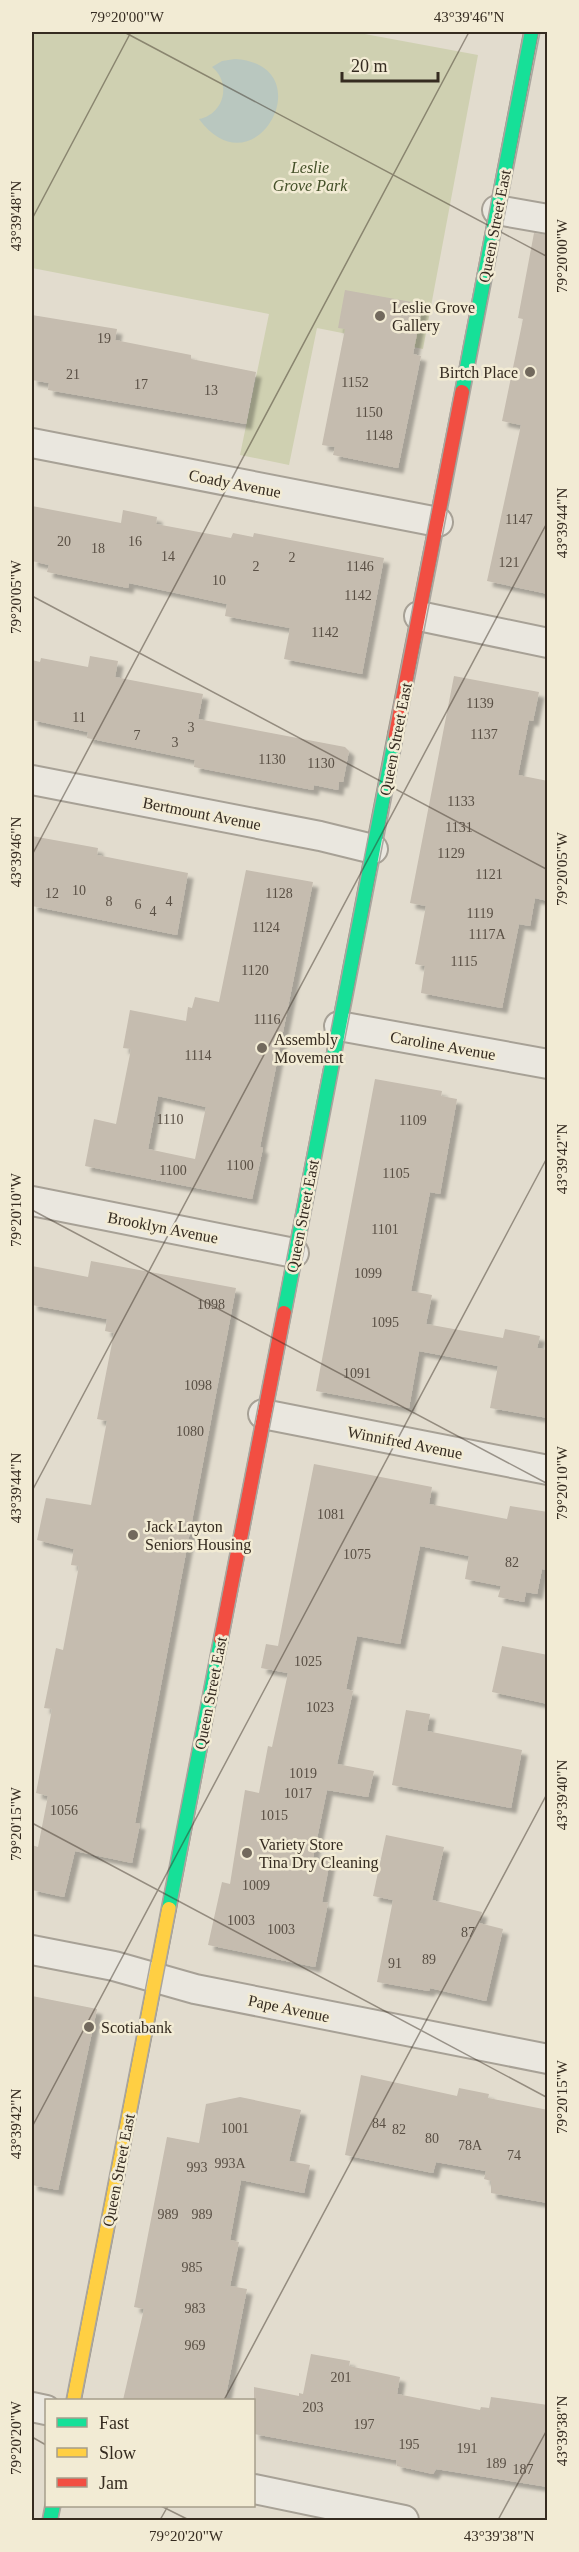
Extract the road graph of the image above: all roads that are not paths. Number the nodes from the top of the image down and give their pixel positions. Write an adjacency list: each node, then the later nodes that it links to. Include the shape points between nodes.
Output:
1 (531, 32): 2 (main road, Queen Street East)
2 (497, 210): 3 (street); 5 (main road, Queen Street East)
3 (548, 219)
4 (32, 443): 5 (street, Coady Avenue)
5 (438, 522): 6 (main road, Queen Street East)
6 (419, 616): 7 (street); 9 (main road, Queen Street East)
7 (548, 643)
8 (32, 780): 9 (street, Bertmount Avenue)
9 (372, 849): 10 (main road, Queen Street East)
10 (339, 1026): 11 (street, Caroline Avenue); 13 (main road, Queen Street East)
11 (548, 1064)
12 (32, 1202): 13 (street, Brooklyn Avenue)
13 (294, 1253): 14 (main road, Queen Street East)
14 (263, 1414): 15 (street, Winnifred Avenue); 17 (main road, Queen Street East)
15 (548, 1470)
16 (32, 1950): 17 (street, Pape Avenue)
17 (156, 1978): 18 (street, Pape Avenue); 19 (main road, Queen Street East)
18 (548, 2059)
19 (74, 2399)
20 (255, 2489): 21 (street)
21 (404, 2520)

